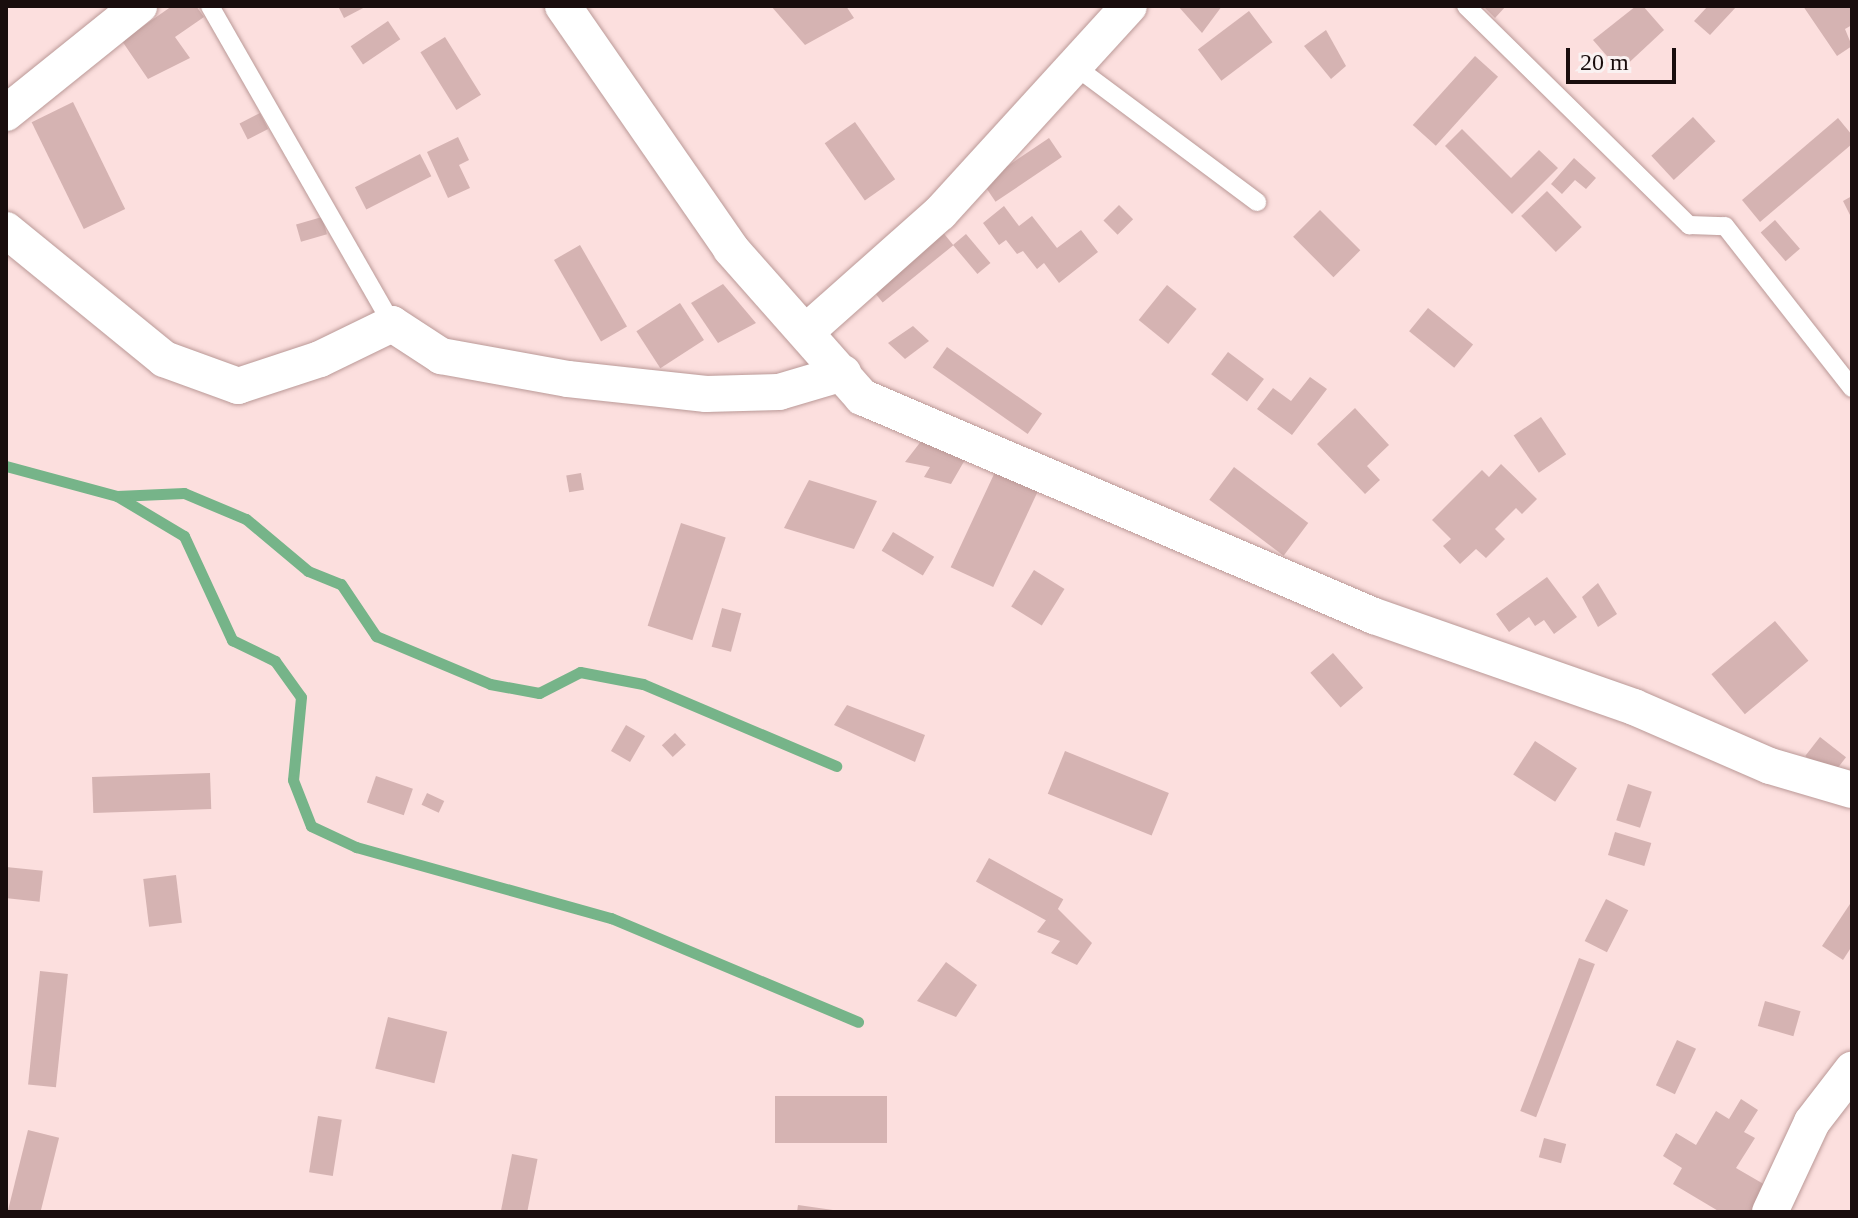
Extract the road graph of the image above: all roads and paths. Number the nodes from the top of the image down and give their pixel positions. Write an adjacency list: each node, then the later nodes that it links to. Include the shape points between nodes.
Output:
1 (139, 6): 7 (street)
2 (210, 6): 10 (lane)
3 (563, 6): 11 (street, via 731,249)
4 (1129, 6): 6 (street)
5 (1466, 6): 13 (lane, via 1689,225 1725,226)
6 (1076, 67): 8 (lane); 11 (street, via 940,213)
7 (6, 113)
8 (1257, 202)
9 (6, 230): 10 (street, via 164,359 238,386 320,359)
10 (392, 324): 12 (street, via 441,356 568,379 690,393 779,392)
11 (807, 331): 12 (street)
12 (843, 373): 14 (street, via 862,397 1374,616 1634,707 1770,766)
13 (1852, 388)
14 (1852, 790)
15 (1852, 1070): 16 (street, via 1812,1122)
16 (1770, 1212)

